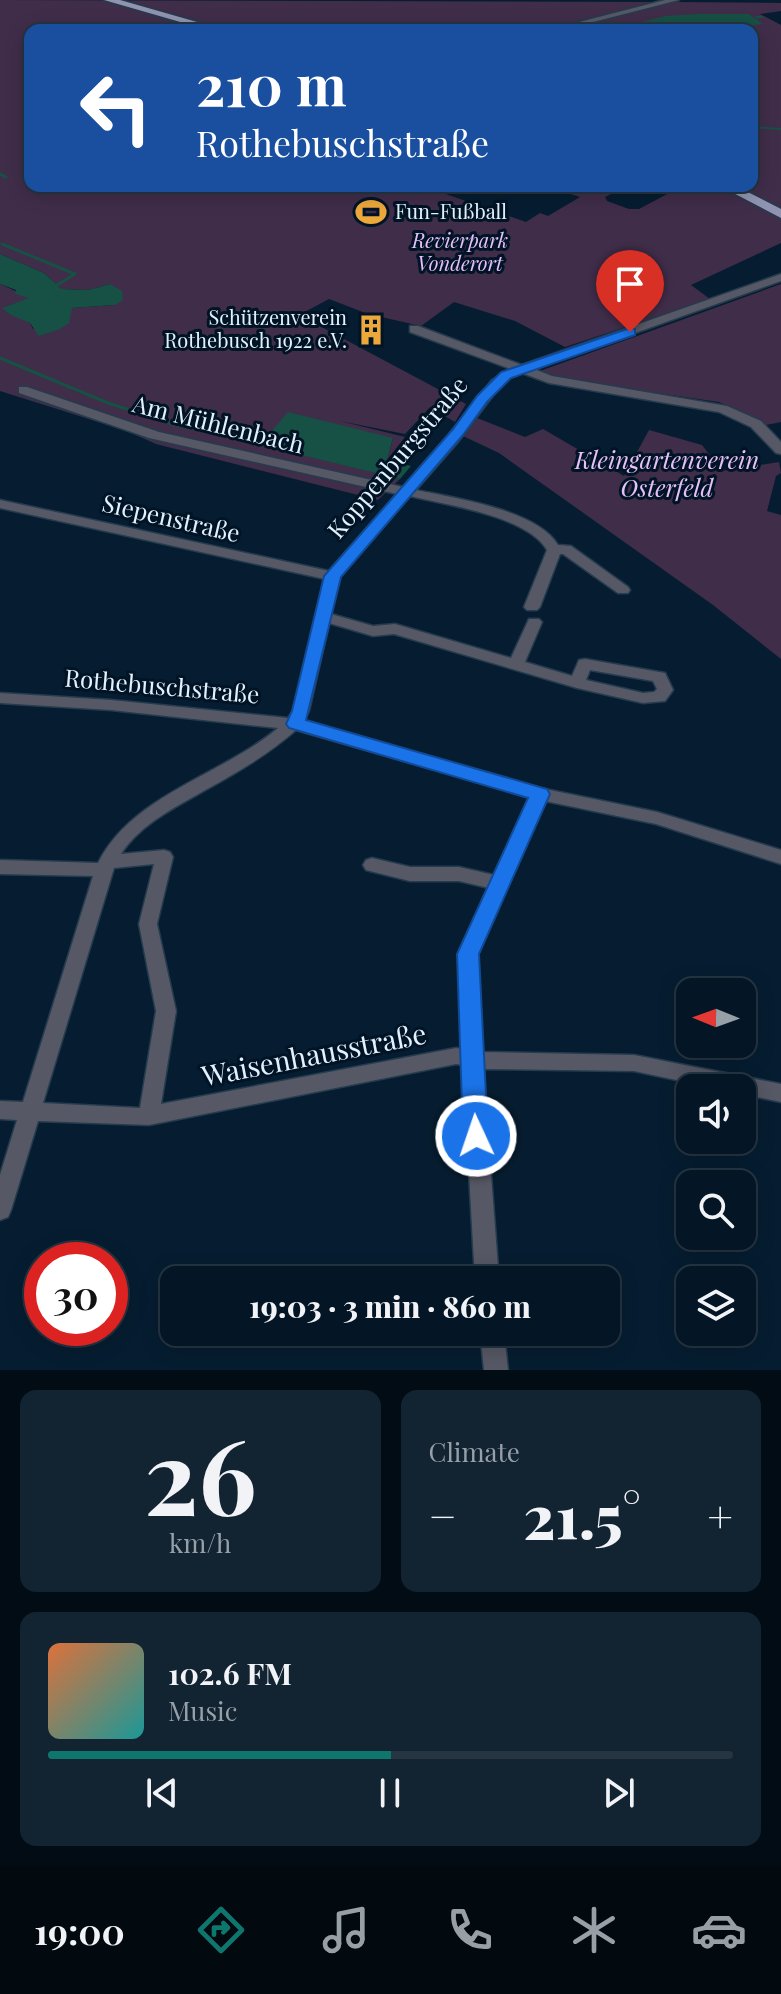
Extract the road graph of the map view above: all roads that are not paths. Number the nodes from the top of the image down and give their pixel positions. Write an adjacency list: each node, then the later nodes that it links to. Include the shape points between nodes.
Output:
1 (109, 0): 3 (main road)
2 (675, 0): 4 (street)
3 (198, 24)
4 (577, 24)
5 (738, 192): 6 (main road)
6 (781, 214)
7 (781, 277): 9 (street, Koppenburgstraße)
8 (414, 329): 9 (street)
9 (523, 370): 11 (street, via 559,382 722,409 756,424); 12 (street, Koppenburgstraße, via 496,383)
10 (23, 390): 12 (street, Am Mühlenbach, via 154,435)
11 (781, 450)
12 (406, 491): 14 (street, Am Mühlenbach, via 510,517 545,535); 15 (street, Koppenburgstraße)
13 (0, 504): 15 (street, Siepenstraße)
14 (554, 550): 16 (street, Am Mühlenbach, via 566,549); 18 (street)
15 (333, 576): 17 (street, Koppenburgstraße)
16 (623, 590)
17 (324, 617): 18 (street, via 373,631 395,629); 21 (street, Koppenburgstraße)
18 (516, 665): 19 (street)
19 (577, 683): 19 (street, via 643,698 659,697 665,690 654,675 585,664)
20 (0, 698): 21 (street, Rothebuschstraße)
21 (295, 724): 22 (street, Rothebuschstraße); 25 (street, via 151,814 124,836)
22 (540, 794): 23 (street, Rothebuschstraße, via 657,818); 27 (street)
23 (781, 857)
24 (372, 865): 27 (street)
25 (105, 866): 26 (street); 31 (street); 32 (street, via 164,857 148,920 166,997)
26 (0, 867)
27 (498, 883): 28 (street, via 468,954)
28 (472, 1060): 29 (street, Waisenhausstraße, via 634,1063); 32 (street, Waisenhausstraße, via 456,1056); 34 (street)
29 (781, 1093)
30 (0, 1110): 31 (street, Waisenhausstraße)
31 (31, 1112): 32 (street, Waisenhausstraße); 33 (street)
32 (149, 1116)
33 (0, 1210)
34 (486, 1266)
35 (493, 1346): 36 (street)
36 (496, 1370)

